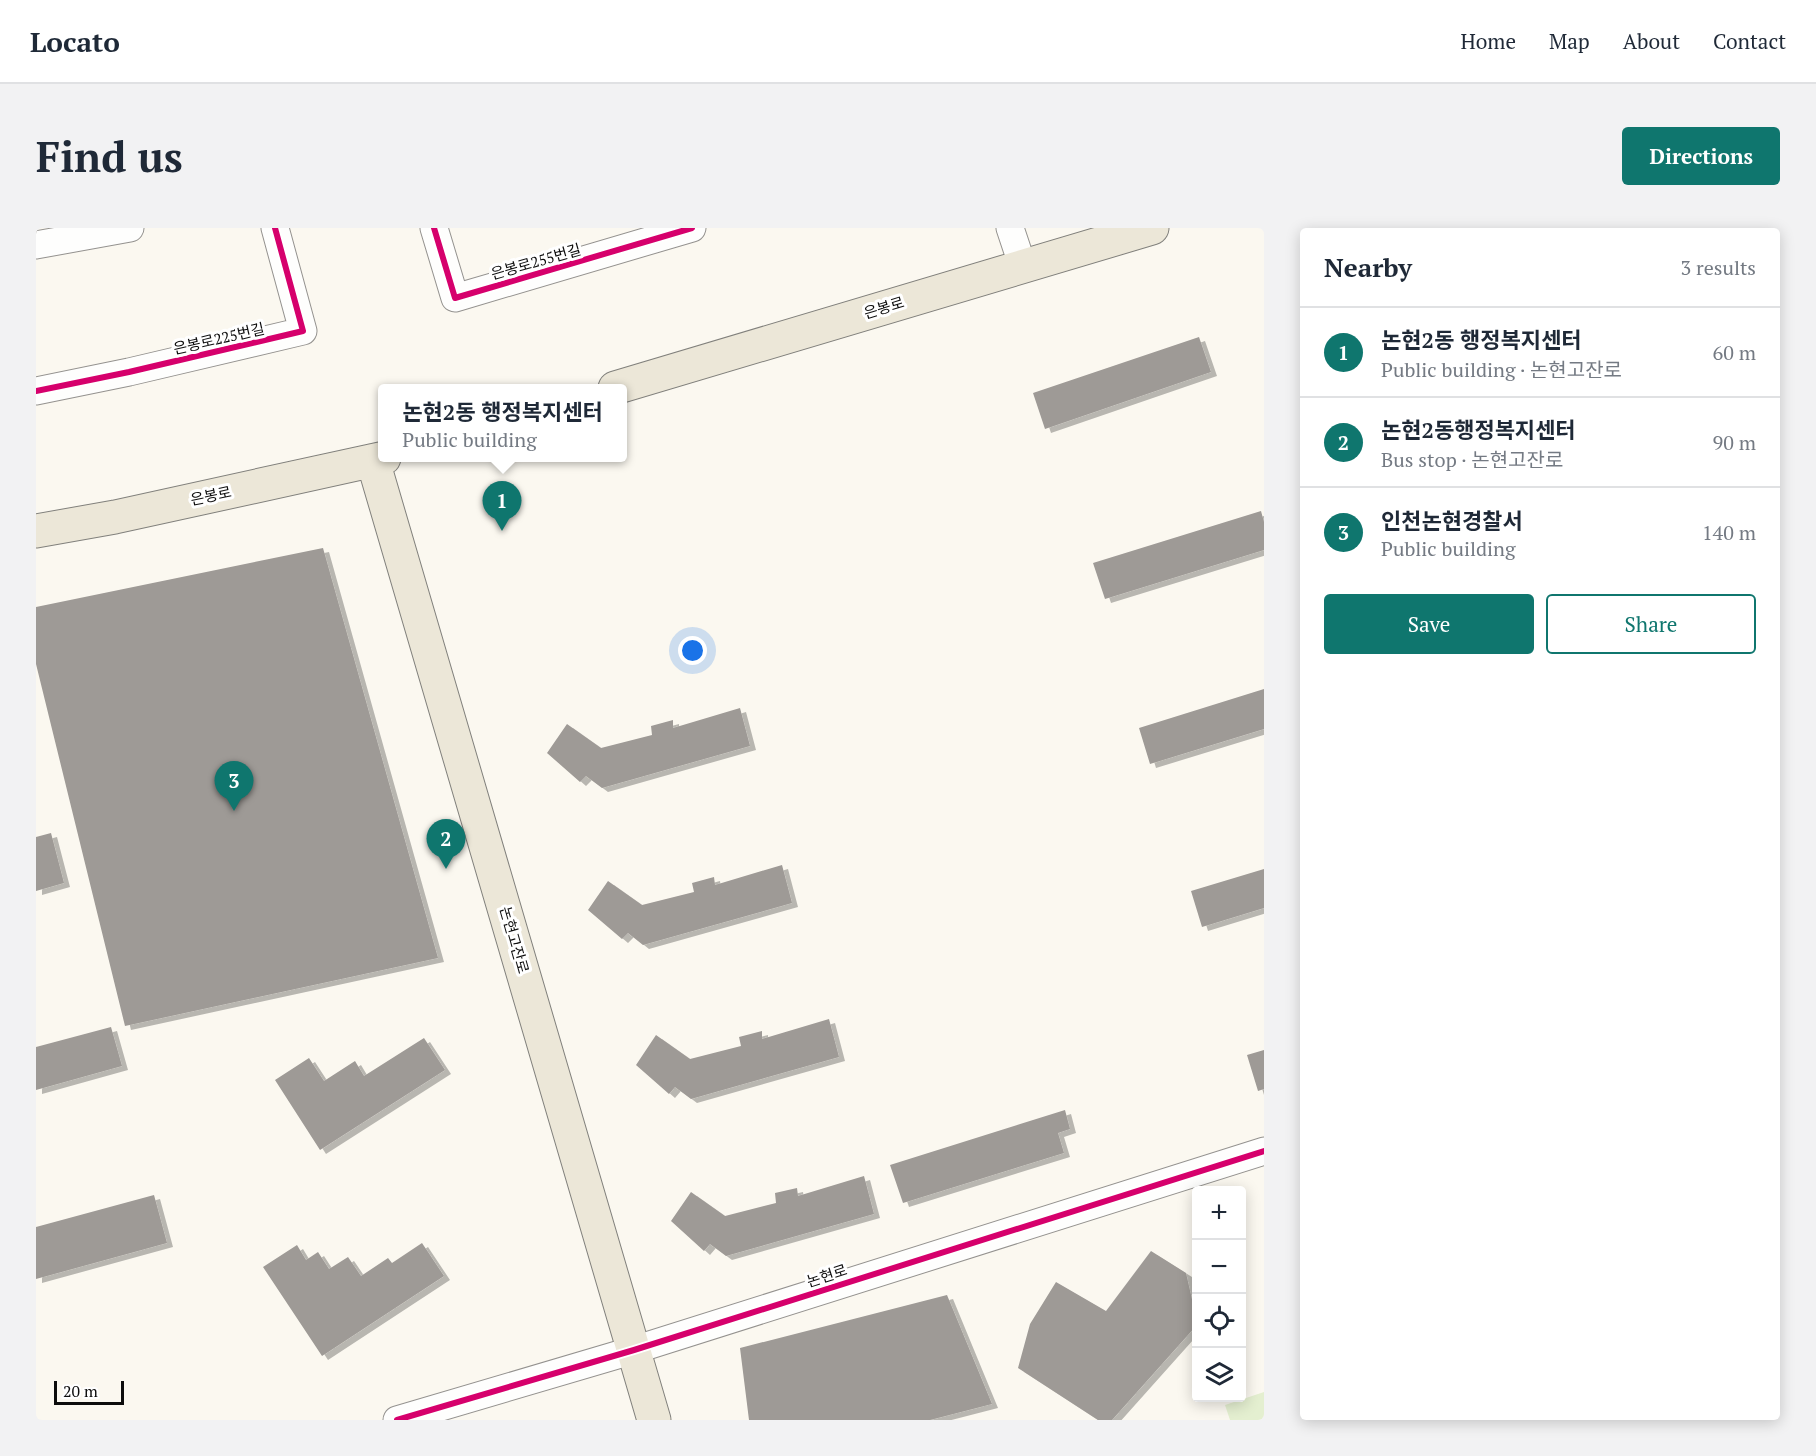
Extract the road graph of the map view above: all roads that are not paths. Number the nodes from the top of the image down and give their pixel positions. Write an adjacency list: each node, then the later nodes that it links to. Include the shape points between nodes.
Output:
1 (130, 228): 7 (street)
2 (275, 228): 10 (street, 은봉로225번길, via 303,331)
3 (434, 228): 4 (street, 은봉로255번길, via 455,298)
4 (692, 228)
5 (1010, 228): 8 (street)
6 (1152, 228): 8 (main road, 은봉로)
7 (36, 245)
8 (1023, 267): 9 (main road, 은봉로)
9 (627, 384)
10 (36, 391)
11 (378, 459): 13 (main road, 은봉로, via 115,517)
12 (380, 462): 15 (main road, 논현고잔로)
13 (37, 527)
14 (1264, 1151): 15 (street, 논현로)
15 (634, 1350): 16 (street, 논현로); 17 (main road, 논현고잔로)
16 (397, 1420)
17 (654, 1420)

